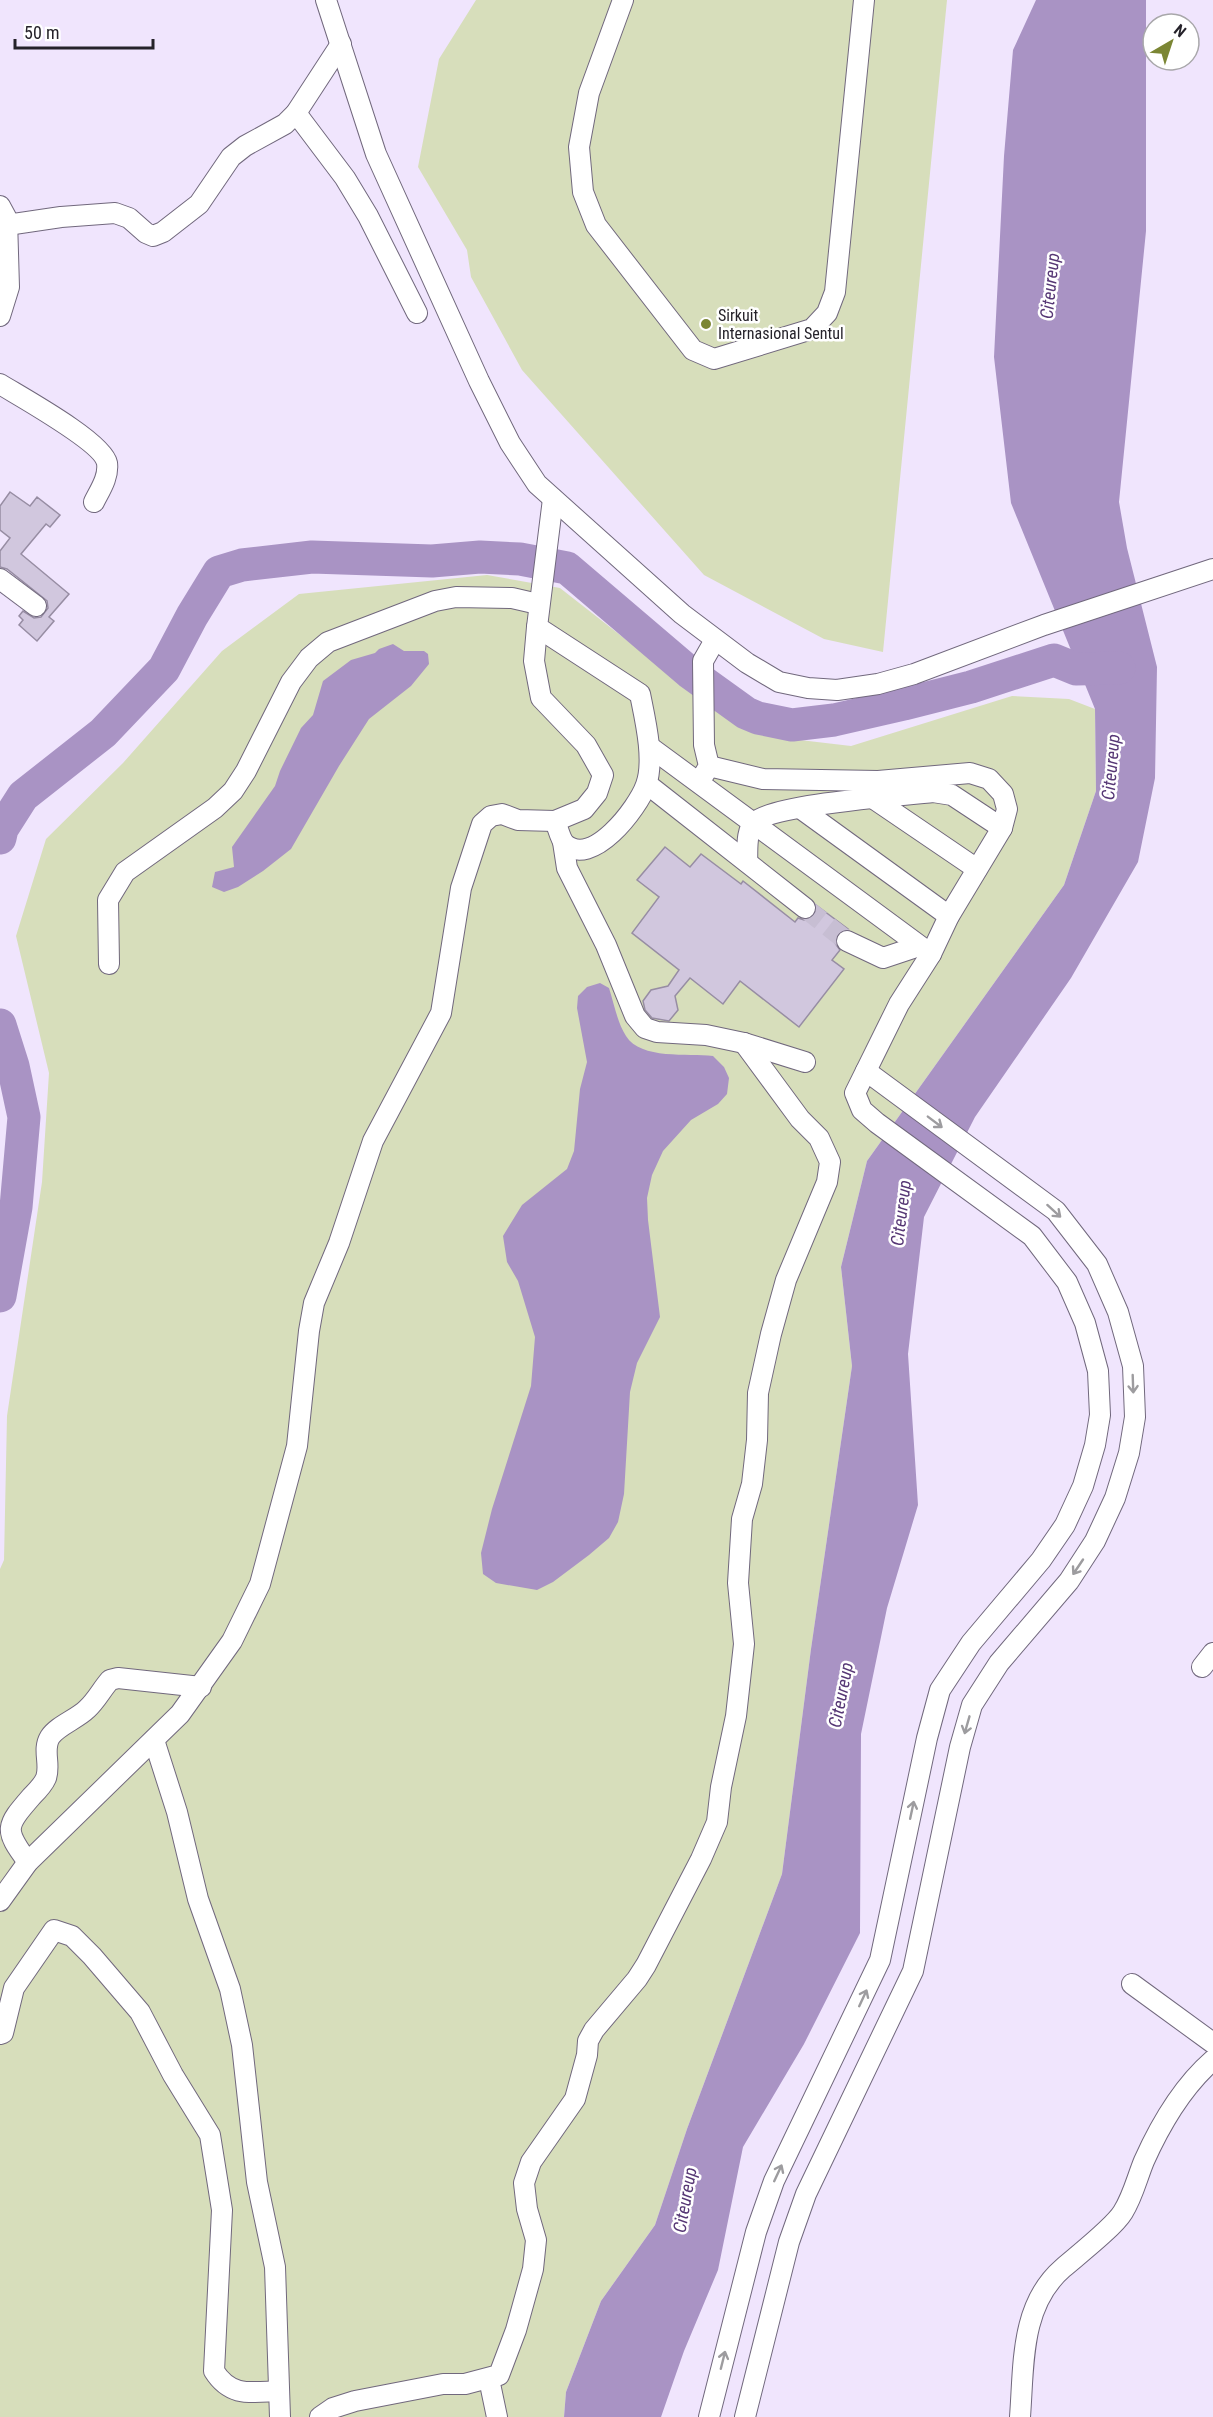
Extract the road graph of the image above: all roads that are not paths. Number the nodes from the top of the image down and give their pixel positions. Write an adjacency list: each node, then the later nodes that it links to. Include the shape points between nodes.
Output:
1 (326, 0): 4 (street)
2 (623, 0): 3 (street, via 589,93 579,147 583,192 596,225 693,350 714,359 812,329 827,313 835,292)
3 (864, 0)
4 (341, 44): 5 (street); 11 (street, via 376,154 479,381 510,443 537,484)
5 (296, 113): 7 (street, via 231,157 199,204 153,236 115,213); 8 (street, via 368,216)
6 (0, 206): 7 (street)
7 (7, 225): 9 (street, via 9,287)
8 (417, 313)
9 (0, 315)
10 (0, 384): 12 (street, via 98,449 107,461 107,477)
11 (553, 499): 15 (street); 18 (street)
12 (94, 502)
13 (1213, 569): 18 (street, via 1044,625 914,674 837,690 779,682)
14 (0, 579): 16 (street)
15 (538, 604): 17 (street); 34 (street, via 512,598 456,597 435,601 328,642 309,658 291,682 233,791 125,872 115,886 108,900)
16 (36, 606)
17 (537, 627): 19 (street, via 640,694); 24 (street, via 534,662 541,698 586,745 603,775 597,793 584,809)
18 (715, 640): 20 (street, via 703,661)
19 (650, 747): 20 (street); 21 (street)
20 (704, 775): 25 (street); 26 (street, via 878,781 970,773 989,779 1004,794 1007,808)
21 (647, 784): 27 (street, via 621,826 588,850 578,851); 28 (street)
22 (874, 799): 23 (street); 26 (street, via 933,792 952,795); 29 (street)
23 (800, 808): 25 (street, via 765,815); 31 (street)
24 (555, 822): 27 (street); 40 (street, via 518,820 502,814 491,816 477,834 461,888 441,1013 373,1141 339,1244 314,1303 297,1446 266,1568 232,1641)
25 (753, 823): 28 (street); 33 (street)
26 (1002, 828): 29 (street)
27 (563, 842): 35 (street, via 567,867 606,945 634,1016 645,1028 657,1032)
28 (747, 862): 30 (street)
29 (977, 869): 31 (street)
30 (805, 908)
31 (949, 916): 33 (street)
32 (847, 941): 33 (street, via 883,958)
33 (925, 950): 37 (street)
34 (109, 964)
35 (744, 1042): 36 (street); 50 (street, via 786,1101 819,1138 830,1162 827,1182 786,1280 758,1393 757,1440 752,1484 742,1519 738,1583 744,1644 717,1822 646,1965 588,2041 575,2099 531,2162 524,2183 536,2240 533,2269 499,2375)
36 (805, 1062)
37 (866, 1071): 38 (street, one-way to 38); 39 (street, via 855,1093 862,1110)
38 (1028, 1190): 39 (street); 49 (street, one-way to 49, via 1056,1211 1097,1264 1118,1312 1133,1366 1134,1417 1129,1454 1095,1541 1069,1581 999,1664 972,1705 913,1971 806,2194)
39 (1009, 1219): 48 (street, one-way to 39, via 774,2181 880,1960 940,1690 971,1643 1041,1560 1065,1525 1083,1486 1095,1445 1100,1415 1098,1371 1085,1323 1067,1282 1032,1236)
40 (201, 1686): 41 (street); 42 (street, via 110,1680 88,1708 57,1729 46,1748 47,1776 10,1827 12,1841)
41 (154, 1740): 42 (street); 51 (street, via 198,1899 230,1989 242,2045 256,2182 275,2267)
42 (28, 1862): 43 (street)
43 (0, 1901)
44 (1132, 1984): 46 (street)
45 (0, 2034): 51 (street, via 14,1988 54,1930 72,1936 140,2012 210,2135 222,2210 214,2371 239,2392)
46 (1213, 2043)
47 (1213, 2060): 57 (street, via 1174,2103 1121,2216 1044,2289 1029,2328)
48 (756, 2232): 49 (street); 55 (street, one-way to 48)
49 (789, 2242): 56 (street)
50 (489, 2379): 53 (street, via 355,2401); 54 (street)
51 (279, 2391): 52 (street)
52 (280, 2417)
53 (320, 2417)
54 (497, 2417)
55 (709, 2417)
56 (745, 2417)
57 (1020, 2417)

